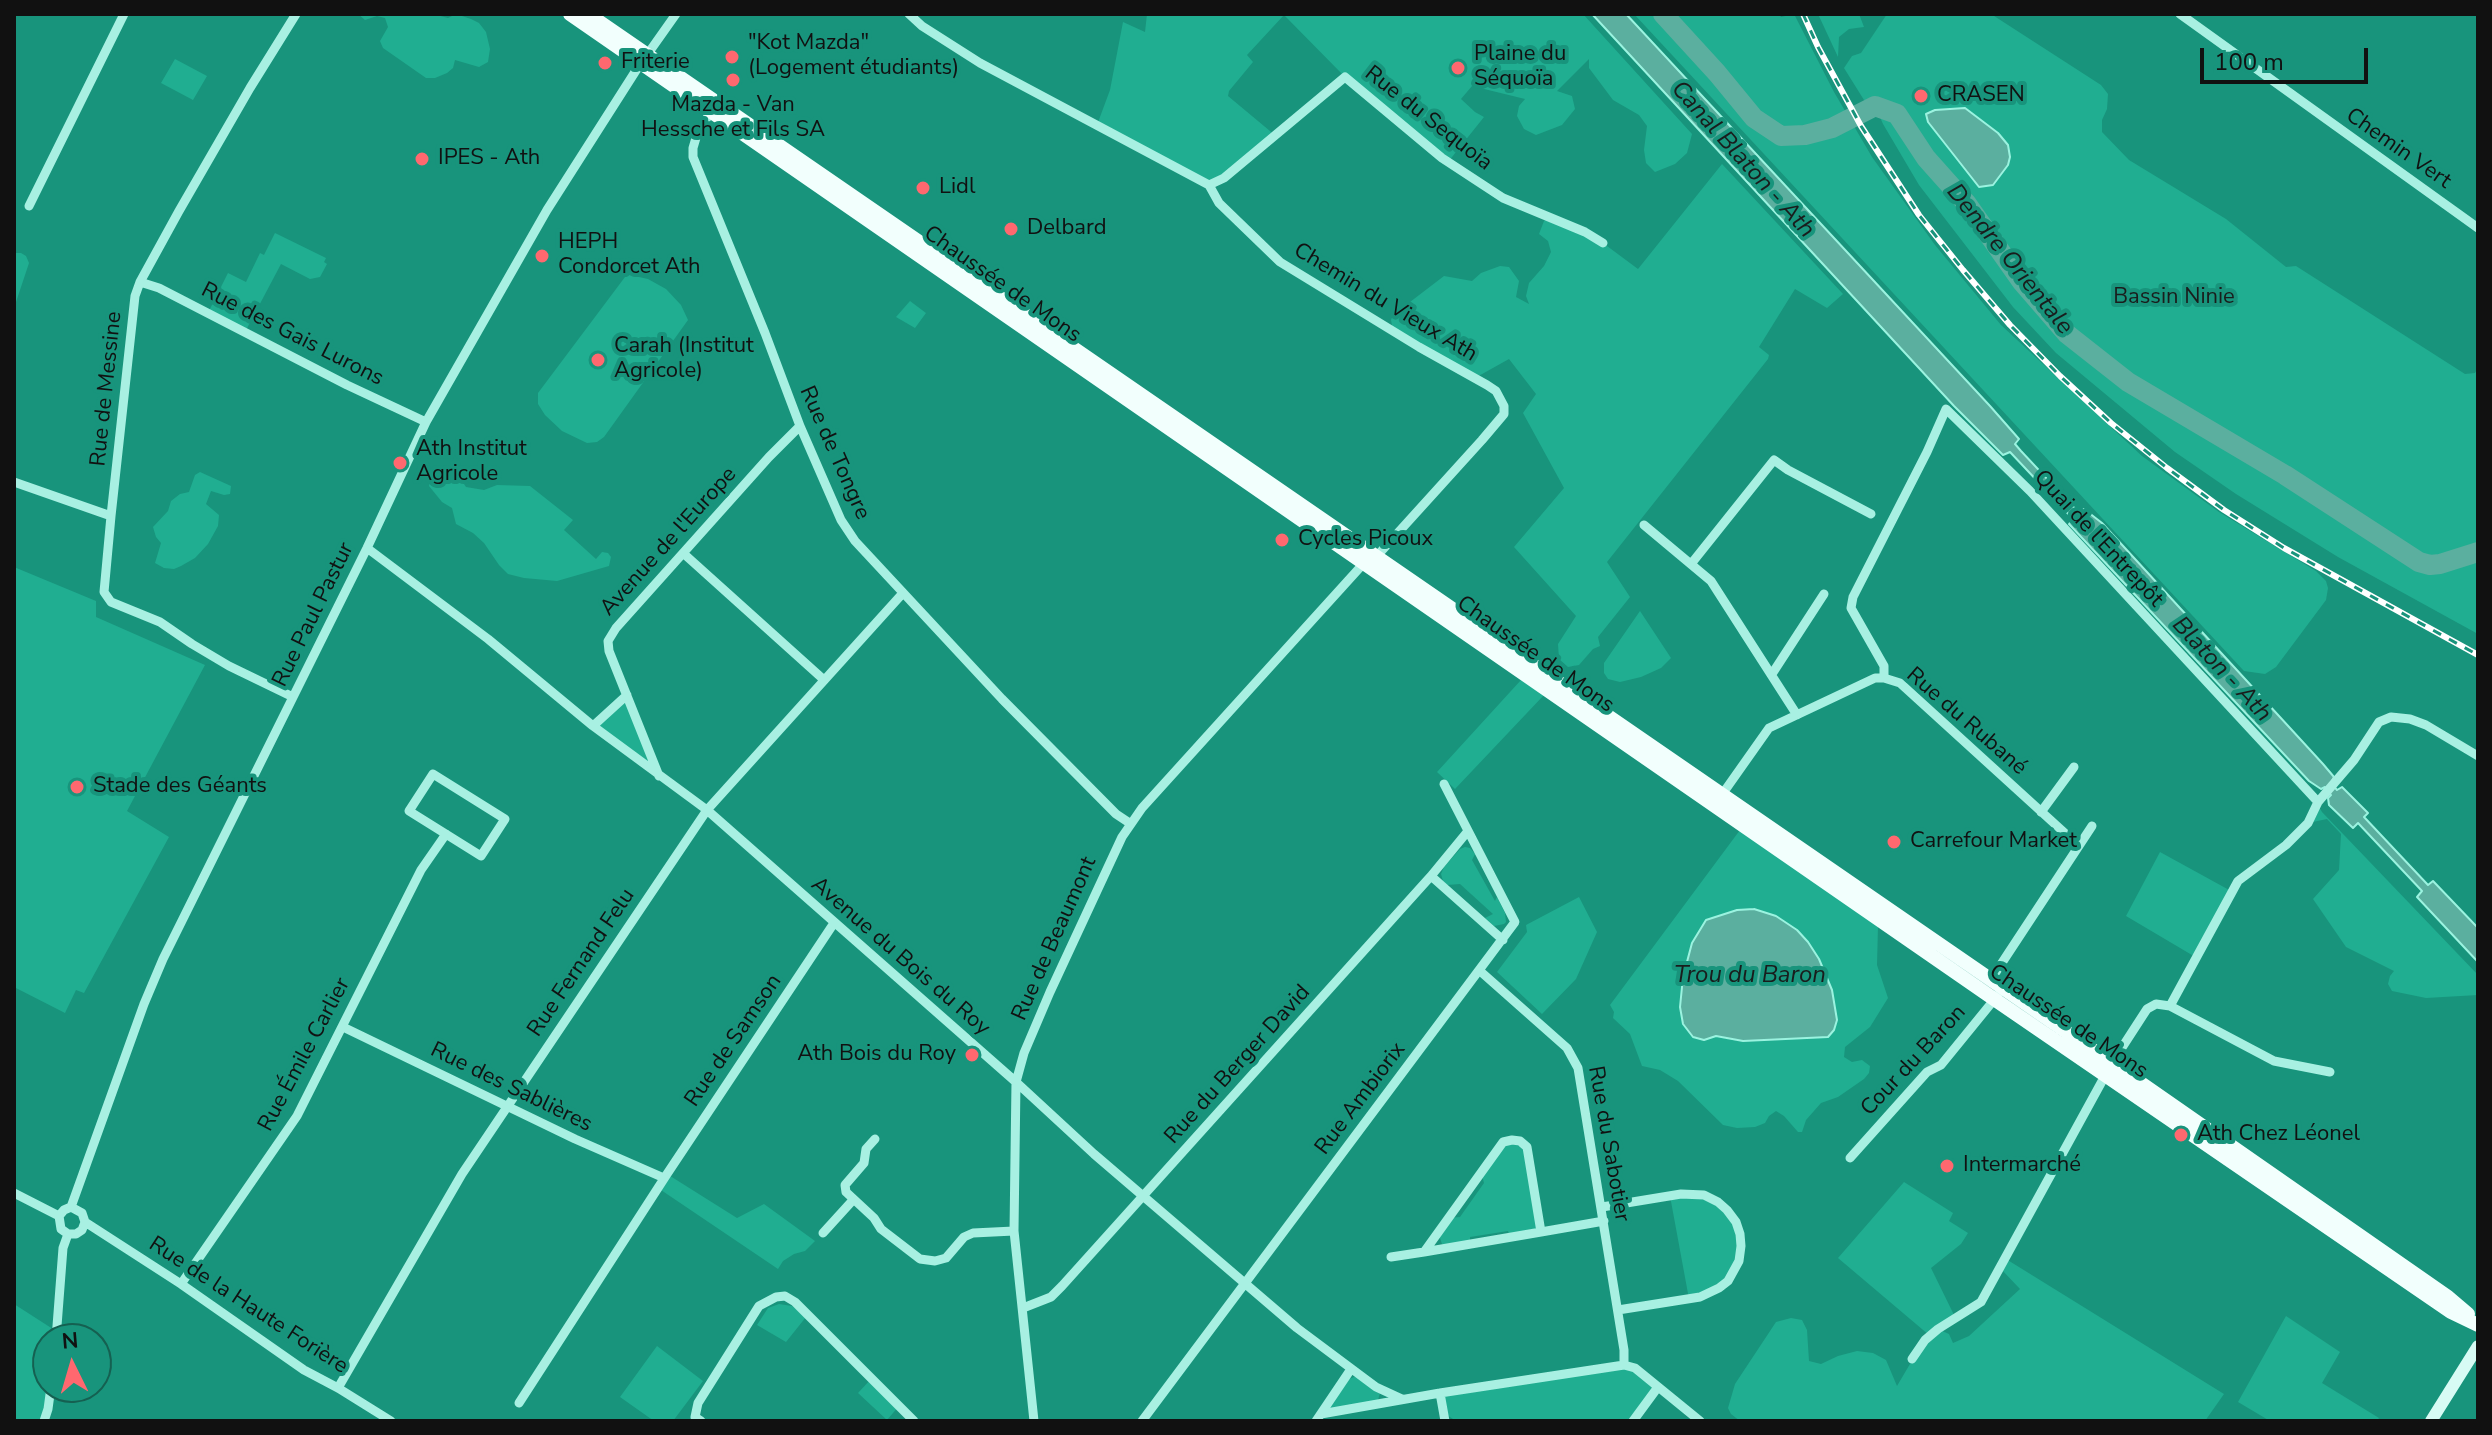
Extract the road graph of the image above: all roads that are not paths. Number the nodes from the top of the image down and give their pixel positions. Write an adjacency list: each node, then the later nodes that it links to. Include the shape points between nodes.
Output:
1 (124, 14): 11 (street)
2 (296, 14): 14 (street, Rue de Messine)
3 (570, 14): 8 (main road, Chaussée de Mons)
4 (588, 14): 8 (main road, Chaussée de Mons)
5 (676, 14): 8 (street, Rue Paul Pastur)
6 (909, 14): 10 (street, Chemin du Vieux Ath, via 963,53)
7 (2180, 14): 12 (street, Chemin Vert)
8 (644, 59): 9 (main road, Chaussée de Mons); 15 (street, Rue Paul Pastur, via 547,210)
9 (714, 107): 16 (street, Rue de Tongre, via 698,131 693,157); 23 (main road, Chaussée de Mons)
10 (1209, 185): 13 (street, Rue du Sequoïa, via 1345,77 1442,158 1503,198); 23 (street, Chemin du Vieux Ath, via 1219,203 1280,262 1487,385 1501,399 1504,414)
11 (29, 206)
12 (2478, 228)
13 (1603, 243)
14 (140, 282): 15 (street, Rue des Gais Lurons); 19 (street, Rue de Messine)
15 (426, 422): 21 (street, Rue Paul Pastur)
16 (800, 426): 22 (street, Avenue de l'Europe); 25 (street, Rue de Tongre, via 841,520)
17 (14, 482): 19 (street)
18 (1871, 514): 24 (street, via 1774,460)
19 (111, 516): 31 (street, Rue de Messine, via 107,598)
20 (1644, 525): 24 (street)
21 (367, 548): 31 (street, Rue Paul Pastur); 33 (street, Avenue du Bois du Roy)
22 (683, 553): 29 (street); 30 (street, Avenue de l'Europe, via 608,641)
23 (1370, 560): 38 (main road, Chaussée de Mons); 42 (street, Rue de Beaumont)
24 (1691, 564): 27 (street, via 1711,581)
25 (903, 593): 29 (street, Rue Fernand Felu); 42 (street, Rue de Tongre, via 1002,699)
26 (1824, 594): 27 (street)
27 (1772, 674): 32 (street)
28 (1884, 678): 32 (street, Rue du Rubané); 39 (street, Quai de l'Entrepôt, via 1884,666 1851,608 1853,597 1946,409 2030,491); 41 (street, Rue du Rubané, via 1900,683)
29 (823, 679): 40 (street, Rue Fernand Felu)
30 (627, 695): 33 (street); 36 (street, Avenue de l'Europe)
31 (293, 697): 64 (street, Rue Paul Pastur, via 182,915)
32 (1797, 715): 38 (street, Rue du Rubané, via 1769,728)
33 (593, 726): 36 (street, Avenue du Bois du Roy)
34 (2478, 756): 39 (street, via 2426,725 2391,717 2373,727 2354,760)
35 (2074, 767): 41 (street)
36 (659, 776): 40 (street, Avenue du Bois du Roy)
37 (1444, 784): 44 (street)
38 (1719, 800): 51 (main road, Chaussée de Mons)
39 (2318, 802): 52 (street, via 2300,831 2238,881)
40 (707, 810): 48 (street, Avenue du Bois du Roy); 57 (street, Rue Fernand Felu)
41 (2041, 812): 46 (street, Rue du Rubané)
42 (1131, 824): 56 (street, Rue de Beaumont, via 1050,992)
43 (2092, 826): 46 (street)
44 (1468, 831): 47 (street, Rue du Berger David); 49 (street, via 1515,922)
45 (446, 834): 45 (street, via 481,856 505,819 433,774 409,811); 53 (street, Rue Émile Carlier, via 421,870)
46 (2079, 846): 51 (street)
47 (1431, 876): 49 (street); 62 (street, Rue du Berger David)
48 (834, 923): 56 (street, Avenue du Bois du Roy); 60 (street, Rue de Samson)
49 (1503, 940): 50 (street, Rue Ambiorix)
50 (1480, 971): 65 (street, Rue du Sabotier, via 1573,1057); 75 (street, Rue Ambiorix)
51 (1993, 989): 54 (main road, Chaussée de Mons); 59 (street, Cour du Baron, via 1941,1065 1927,1072)
52 (2170, 1006): 54 (street, via 2147,1009); 55 (street, via 2274,1061)
53 (343, 1027): 57 (street, Rue des Sablières); 76 (street, Rue Émile Carlier, via 297,1116)
54 (2110, 1069): 80 (main road, Chaussée de Mons, via 2448,1297); 82 (street, via 1981,1302 1938,1329)
55 (2330, 1072)
56 (1016, 1082): 62 (street, Avenue du Bois du Roy); 69 (street, Rue de Beaumont)
57 (508, 1106): 60 (street, Rue des Sablières); 86 (street, Rue Fernand Felu, via 462,1174)
58 (875, 1139): 63 (street, via 845,1185)
59 (1850, 1158)
60 (664, 1178): 89 (street, Rue de Samson)
61 (14, 1193): 66 (street)
62 (1144, 1196): 75 (street, Avenue du Bois du Roy); 77 (street, Rue du Berger David, via 1051,1297)
63 (853, 1200): 69 (street, via 881,1229 927,1261 946,1258 973,1233); 71 (street)
64 (71, 1207): 66 (street); 68 (street)
65 (1602, 1207): 67 (street, Rue du Sabotier); 78 (street, via 1704,1195 1727,1210 1740,1234 1739,1261 1719,1288 1700,1297)
66 (59, 1216): 72 (street, via 58,1225)
67 (1604, 1221): 70 (street); 78 (street, Rue du Sabotier)
68 (85, 1222): 72 (street, via 79,1232); 76 (street, Rue de la Haute Forière)
69 (1014, 1231): 77 (street, Rue de Beaumont)
70 (1541, 1232): 73 (street); 73 (street, via 1527,1147 1512,1140 1503,1142)
71 (823, 1233)
72 (68, 1234): 79 (street)
73 (1424, 1252): 74 (street)
74 (1391, 1257)
75 (1246, 1283): 84 (street, Avenue du Bois du Roy); 95 (street, Rue Ambiorix)
76 (181, 1284): 86 (street, Rue de la Haute Forière)
77 (1023, 1308): 94 (street, Rue de Beaumont)
78 (1618, 1310): 83 (street, Rue du Sabotier)
79 (57, 1323)
80 (2478, 1324)
81 (2478, 1346): 99 (street)
82 (1912, 1359)
83 (1624, 1365): 85 (street); 87 (street)
84 (1351, 1369): 88 (street, Avenue du Bois du Roy); 90 (street)
85 (1658, 1387): 97 (street); 98 (street)
86 (338, 1388): 92 (street, Rue de la Haute Forière)
87 (1440, 1393): 88 (street); 96 (street)
88 (1402, 1399): 90 (street)
89 (519, 1403)
90 (1319, 1418)
91 (698, 1419): 93 (street, via 698,1403 759,1306 785,1296)
92 (391, 1421)
93 (914, 1421)
94 (1034, 1421)
95 (1142, 1421)
96 (1445, 1421)
97 (1633, 1421)
98 (1700, 1421)
99 (2431, 1421)

